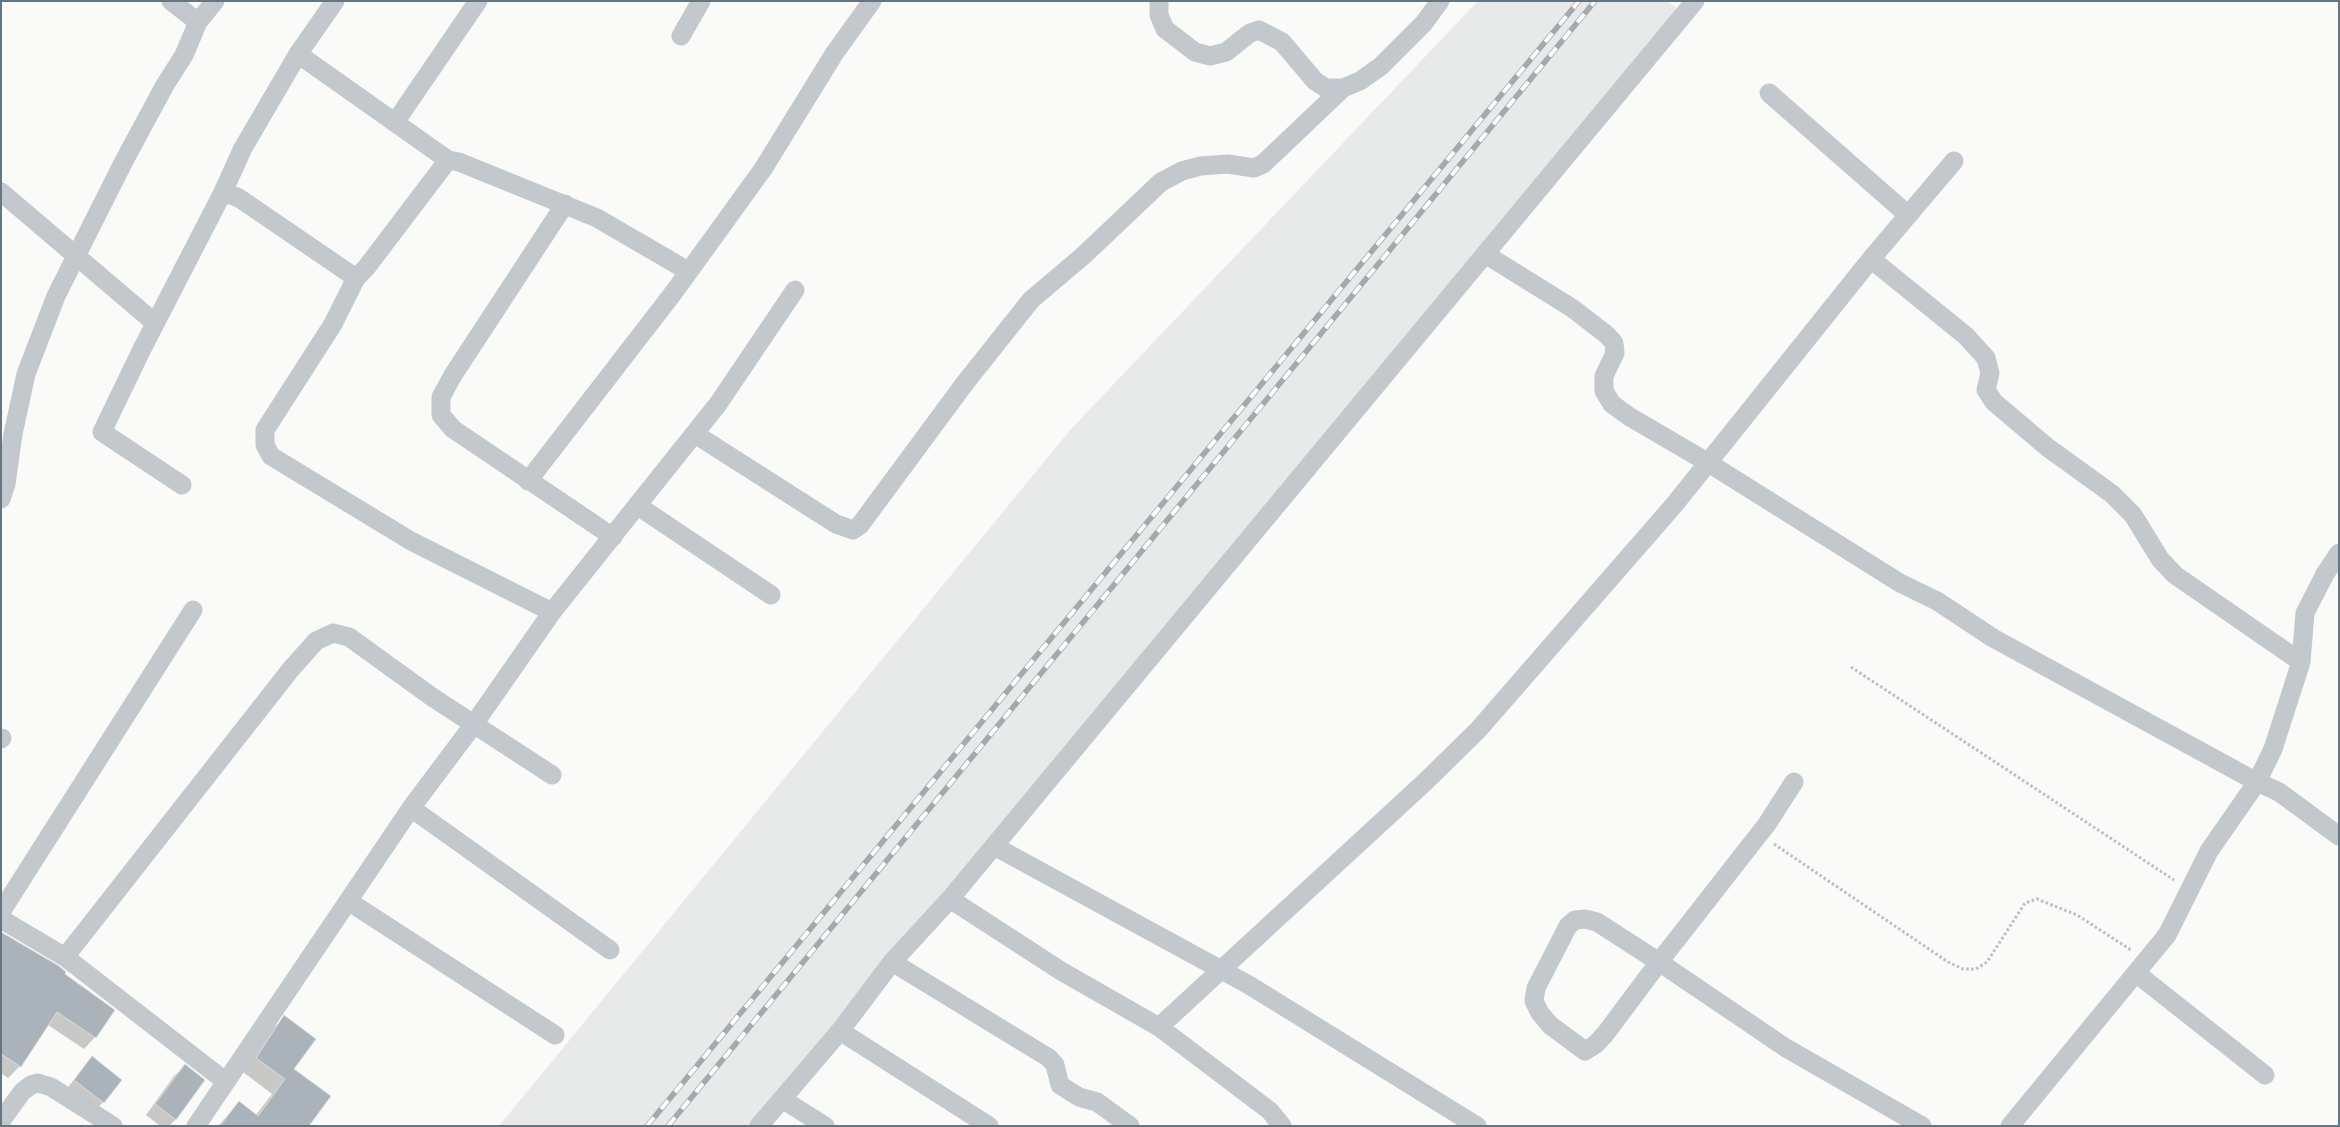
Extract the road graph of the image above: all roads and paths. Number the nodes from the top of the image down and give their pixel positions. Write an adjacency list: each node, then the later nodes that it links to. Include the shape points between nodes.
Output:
1 (171, 1): 10 (street)
2 (216, 1): 10 (street)
3 (335, 1): 12 (street)
4 (478, 1): 15 (street)
5 (701, 1): 11 (street)
6 (872, 1): 25 (street, via 834,54 763,169)
7 (1159, 1): 13 (street, via 1159,15 1165,29 1195,52 1210,56 1226,52 1259,30 1282,42 1315,81 1326,88)
8 (1440, 1): 13 (street, via 1424,23 1381,66)
9 (1694, 1): 22 (street)
10 (198, 22): 23 (street, via 184,55 124,161)
11 (681, 36)
12 (298, 54): 15 (street); 19 (street, via 242,148)
13 (1343, 88): 30 (street, via 1263,164 1254,168 1228,164 1200,166 1161,182 1031,300 853,530 836,524)
14 (1769, 93): 21 (street)
15 (396, 121): 16 (street)
16 (448, 160): 20 (street); 26 (street)
17 (1954, 161): 21 (street)
18 (1, 192): 23 (street)
19 (223, 192): 26 (street, via 239,198); 28 (street)
20 (565, 204): 25 (street, via 597,218); 32 (street, via 453,374 442,397 441,415 453,428)
21 (1908, 215): 24 (street)
22 (1485, 254): 31 (street, via 1572,308 1607,334 1614,343 1615,353 1604,376 1604,391 1612,404); 50 (street)
23 (76, 257): 28 (street); 29 (street, via 39,338)
24 (1871, 259): 31 (street); 41 (street, via 1966,336 1986,358 1990,374 1986,390 1994,402 2047,447 2112,494 2134,515 2160,559 2175,575)
25 (688, 271): 32 (street)
26 (356, 278): 40 (street, via 333,324 265,430 265,444 271,456 411,541)
27 (795, 290): 30 (street, via 746,366)
28 (155, 323): 33 (street, via 102,432)
29 (7, 433): 34 (street, via 6,484)
30 (695, 434): 35 (street)
31 (1707, 462): 46 (street, via 1900,583 1937,601 1992,638); 61 (street, via 1478,730)
32 (528, 481): 36 (street)
33 (182, 485)
34 (1, 498)
35 (638, 506): 36 (street); 38 (street)
36 (613, 537): 40 (street)
37 (2339, 553): 41 (street, via 2305,613)
38 (771, 595)
39 (193, 610): 54 (street)
40 (552, 612): 43 (street)
41 (2301, 662): 46 (street, via 2273,748)
42 (1851, 668): 51 (path)
43 (474, 724): 44 (street); 47 (street); 57 (street, via 348,637 333,632 316,641)
44 (552, 775)
45 (1794, 782): 48 (street)
46 (2257, 782): 49 (street, via 2279,792); 51 (street, via 2210,851)
47 (411, 808): 53 (street); 56 (street)
48 (1759, 834): 59 (street); 60 (path, via 1962,969 1976,969 1987,962 2026,902 2037,899 2077,915)
49 (2339, 836)
50 (994, 846): 52 (street); 61 (street)
51 (2190, 890): 60 (street, via 2166,935)
52 (950, 899): 58 (street); 62 (street, via 1061,971)
53 (348, 901): 64 (street); 66 (street)
54 (1, 912)
55 (1, 919): 57 (street)
56 (610, 950)
57 (66, 957): 66 (street)
58 (892, 962): 63 (street); 74 (street, via 1049,1058 1055,1065 1060,1085 1079,1097 1097,1102)
59 (1659, 962): 59 (street, via 1597,922 1575,920 1568,926 1536,988 1534,1001 1550,1025 1585,1051 1606,1033); 77 (street, via 1786,1048)
60 (2142, 967): 65 (street); 78 (street)
61 (1220, 971): 62 (street); 76 (street, via 1249,985)
62 (1159, 1027): 75 (street, via 1263,1105)
63 (840, 1031): 67 (street); 73 (street)
64 (554, 1035)
65 (2265, 1075)
66 (226, 1081): 70 (street)
67 (782, 1099): 71 (street); 72 (street)
68 (1, 1121): 69 (street, via 22,1092 38,1083 51,1087)
69 (114, 1126)
70 (196, 1126)
71 (759, 1126)
72 (825, 1126)
73 (989, 1126)
74 (1130, 1126)
75 (1282, 1126)
76 (1477, 1126)
77 (1922, 1126)
78 (2010, 1126)

